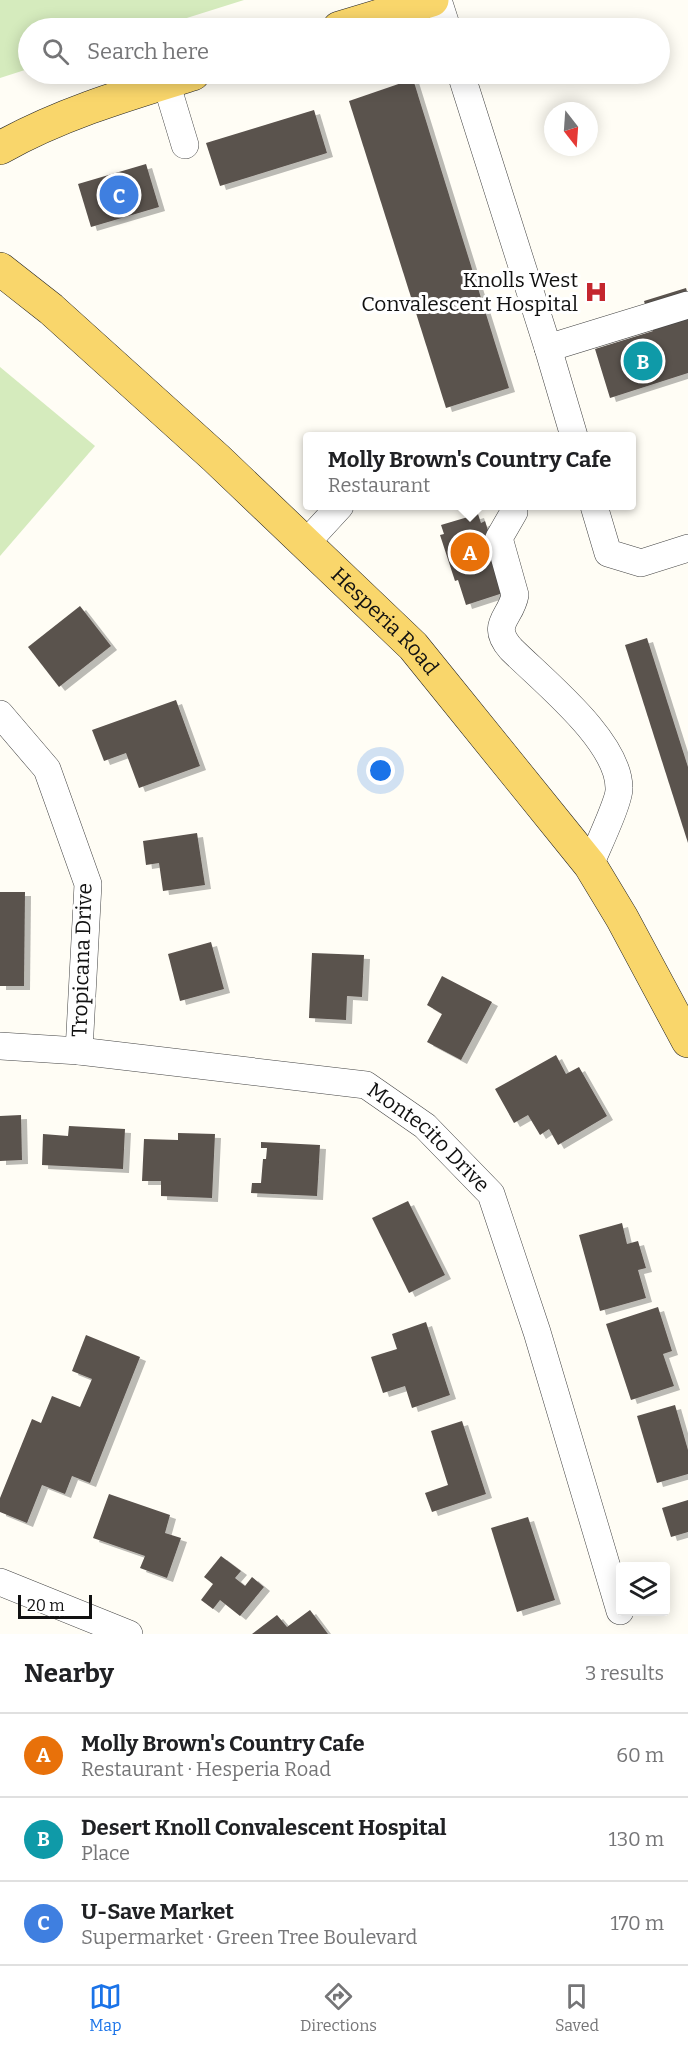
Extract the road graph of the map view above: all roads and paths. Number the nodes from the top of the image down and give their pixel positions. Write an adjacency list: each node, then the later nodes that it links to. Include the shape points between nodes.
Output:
1 (432, 0): 3 (main road)
2 (438, 0): 4 (street)
3 (372, 18)
4 (444, 18)
5 (162, 84): 9 (main road, via 28,132)
6 (180, 84): 8 (street)
7 (464, 84): 12 (street)
8 (185, 145)
9 (0, 148)
10 (0, 269): 17 (main road, Hesperia Road, via 51,309)
11 (688, 304): 12 (street)
12 (548, 348): 13 (street)
13 (573, 432)
14 (336, 510): 17 (street)
15 (595, 510): 18 (street, via 608,553 641,563)
16 (514, 512): 20 (street, via 499,538 515,595 502,620 506,644 578,715 606,747 617,769 620,790)
17 (306, 543): 20 (main road, Hesperia Road, via 413,646)
18 (688, 548)
19 (0, 714): 23 (street, Tropicana Drive, via 47,768 88,884)
20 (590, 865): 21 (main road, Hesperia Road)
21 (688, 1041)
22 (0, 1046): 23 (street, Montecito Drive)
23 (79, 1051): 25 (street, Montecito Drive, via 366,1085 425,1126 491,1194)
24 (0, 1582): 27 (street)
25 (616, 1594)
26 (622, 1616): 28 (street, Montecito Drive)
27 (129, 1634)
28 (627, 1634)

